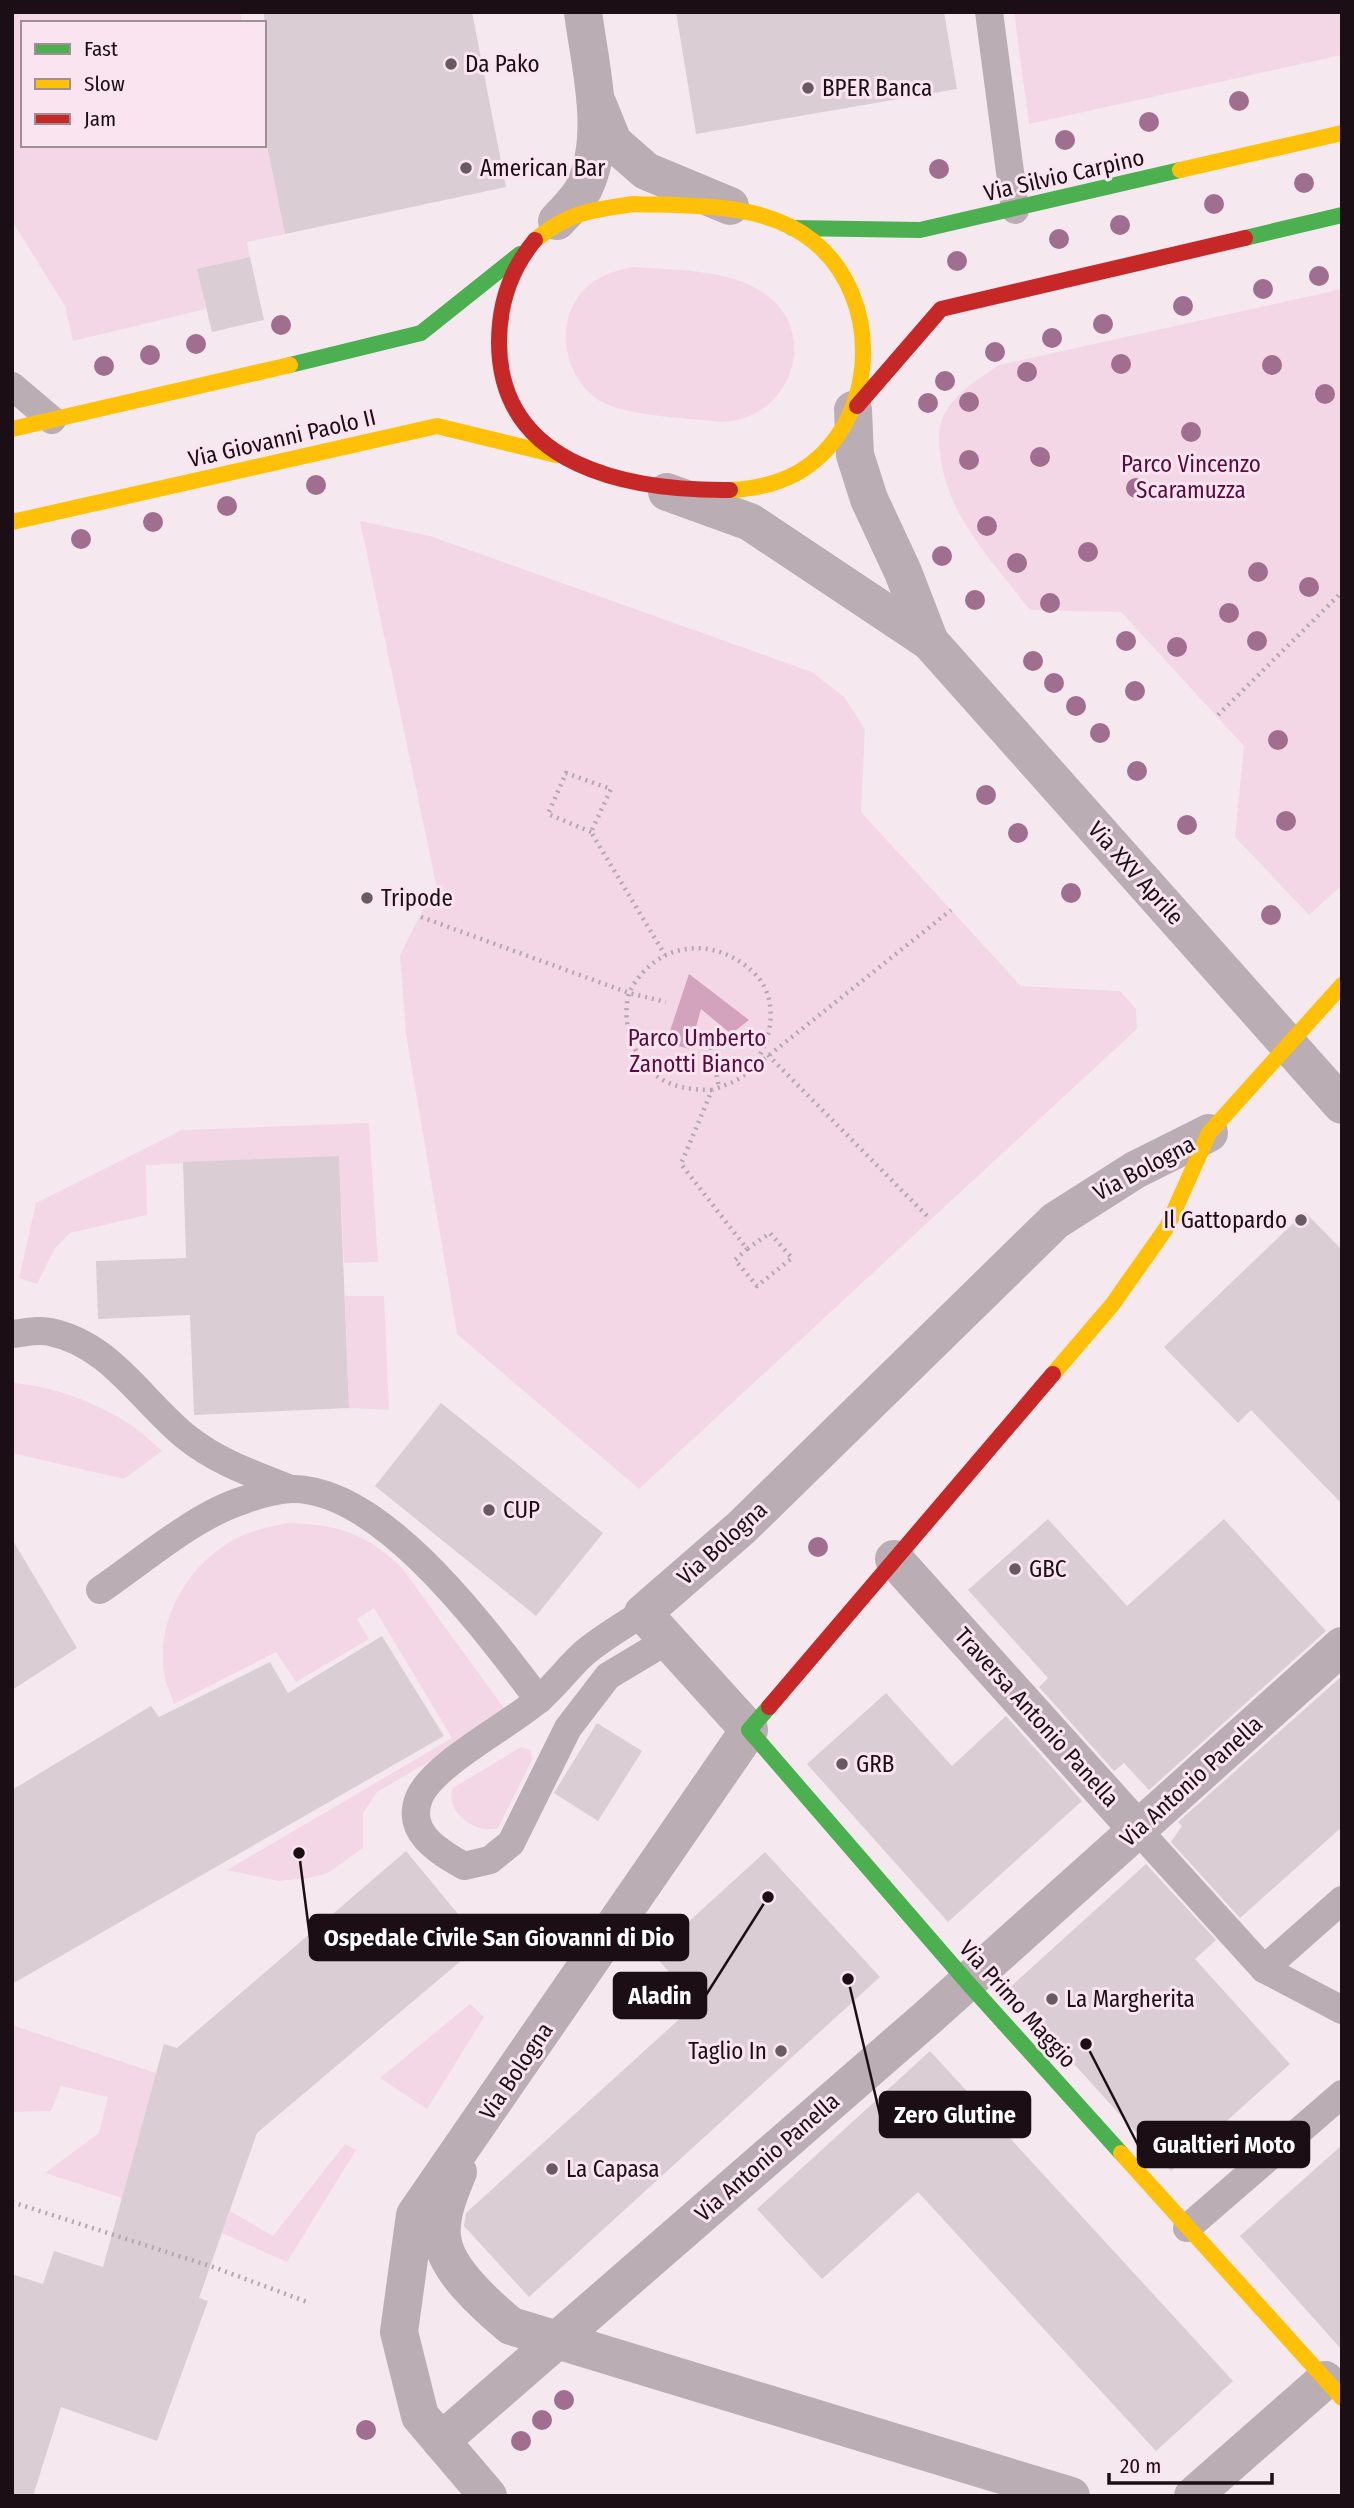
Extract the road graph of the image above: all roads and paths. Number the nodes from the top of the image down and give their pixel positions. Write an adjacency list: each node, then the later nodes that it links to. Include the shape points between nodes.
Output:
1 (583, 12): 3 (street)
2 (989, 12): 6 (lane)
3 (595, 96): 5 (street, via 613,142 646,171); 9 (street, via 595,148 584,188)
4 (1342, 133): 6 (street, Via Silvio Carpino)
5 (738, 209): 8 (street); 9 (street, via 634,204 593,210)
6 (1016, 211): 8 (street, Via Silvio Carpino, via 920,230)
7 (1342, 215): 11 (street, via 941,309)
8 (792, 228): 11 (street, via 816,243 834,263 850,285 861,313 863,379)
9 (545, 233): 12 (street, via 421,333); 14 (street, via 515,271 500,310 498,349 503,382 518,413 535,438)
10 (12, 386): 12 (lane)
11 (853, 410): 15 (street, via 839,437 818,460 761,487 731,490); 18 (street, via 855,455 869,499)
12 (52, 420): 13 (street)
13 (12, 429)
14 (562, 457): 15 (street, via 593,471); 16 (street, Via Giovanni Paolo II, via 437,426)
15 (632, 480): 18 (street, via 750,522)
16 (12, 522)
17 (1342, 592): 19 (path)
18 (930, 642): 28 (street, Via XXV Aprile)
19 (1218, 715)
20 (591, 832): 20 (path, via 611,789 566,772 548,814); 23 (path)
21 (951, 910): 29 (path)
22 (421, 918): 25 (path)
23 (664, 955): 25 (path); 30 (path, via 686,948 715,948 741,960 758,976 768,998 771,1024 764,1050)
24 (1342, 985): 28 (street)
25 (629, 993): 26 (path); 32 (path, via 626,1022 635,1054 657,1078 688,1090)
26 (666, 1002)
27 (708, 1034): 31 (path)
28 (1287, 1043): 33 (street, Via XXV Aprile); 34 (street)
29 (768, 1055): 30 (path); 35 (path)
30 (744, 1075): 31 (path)
31 (719, 1087): 32 (path)
32 (712, 1090): 36 (path, via 681,1164)
33 (1342, 1105)
34 (1209, 1133): 39 (street, Via Bologna, via 1167,1227 1112,1305); 41 (street, Via Bologna, via 1135,1170 1055,1221 741,1528)
35 (930, 1219)
36 (747, 1249): 36 (path, via 735,1260 757,1286 792,1258 770,1233)
37 (12, 1334): 38 (lane, via 48,1331 78,1342 123,1372 184,1435 220,1461)
38 (291, 1489): 40 (lane, via 243,1500 211,1514); 43 (lane, via 323,1495 369,1517 404,1542 472,1614)
39 (894, 1559): 44 (street, Via Bologna); 45 (street, Traversa Antonio Panella)
40 (100, 1590)
41 (655, 1626): 43 (lane, via 584,1654); 43 (lane, via 568,1728 511,1843 490,1860 464,1866 423,1837 417,1819 419,1798 442,1769); 44 (street)
42 (1342, 1646): 45 (street, Via Antonio Panella)
43 (539, 1700)
44 (749, 1730): 48 (street, Via Primo Maggio); 51 (street, Via Bologna)
45 (1137, 1829): 47 (lane, Traversa Antonio Panella); 48 (street, Via Antonio Panella)
46 (1342, 1900): 47 (lane)
47 (1264, 1969): 49 (lane)
48 (967, 1982): 53 (street, Via Primo Maggio); 55 (street, Via Antonio Panella)
49 (1342, 2010)
50 (1342, 2094): 53 (lane)
51 (471, 2136): 55 (street, via 446,2201 441,2238 456,2271 481,2301 511,2326); 57 (street, Via Bologna, via 415,2215 399,2332 420,2416)
52 (12, 2202): 54 (path)
53 (1187, 2228): 56 (street, Via Primo Maggio)
54 (310, 2303)
55 (555, 2341): 57 (street, Via Antonio Panella); 59 (street)
56 (1333, 2389): 60 (street)
57 (442, 2441): 58 (street, Via Bologna)
58 (488, 2496)
59 (1071, 2496)
60 (1193, 2496)

